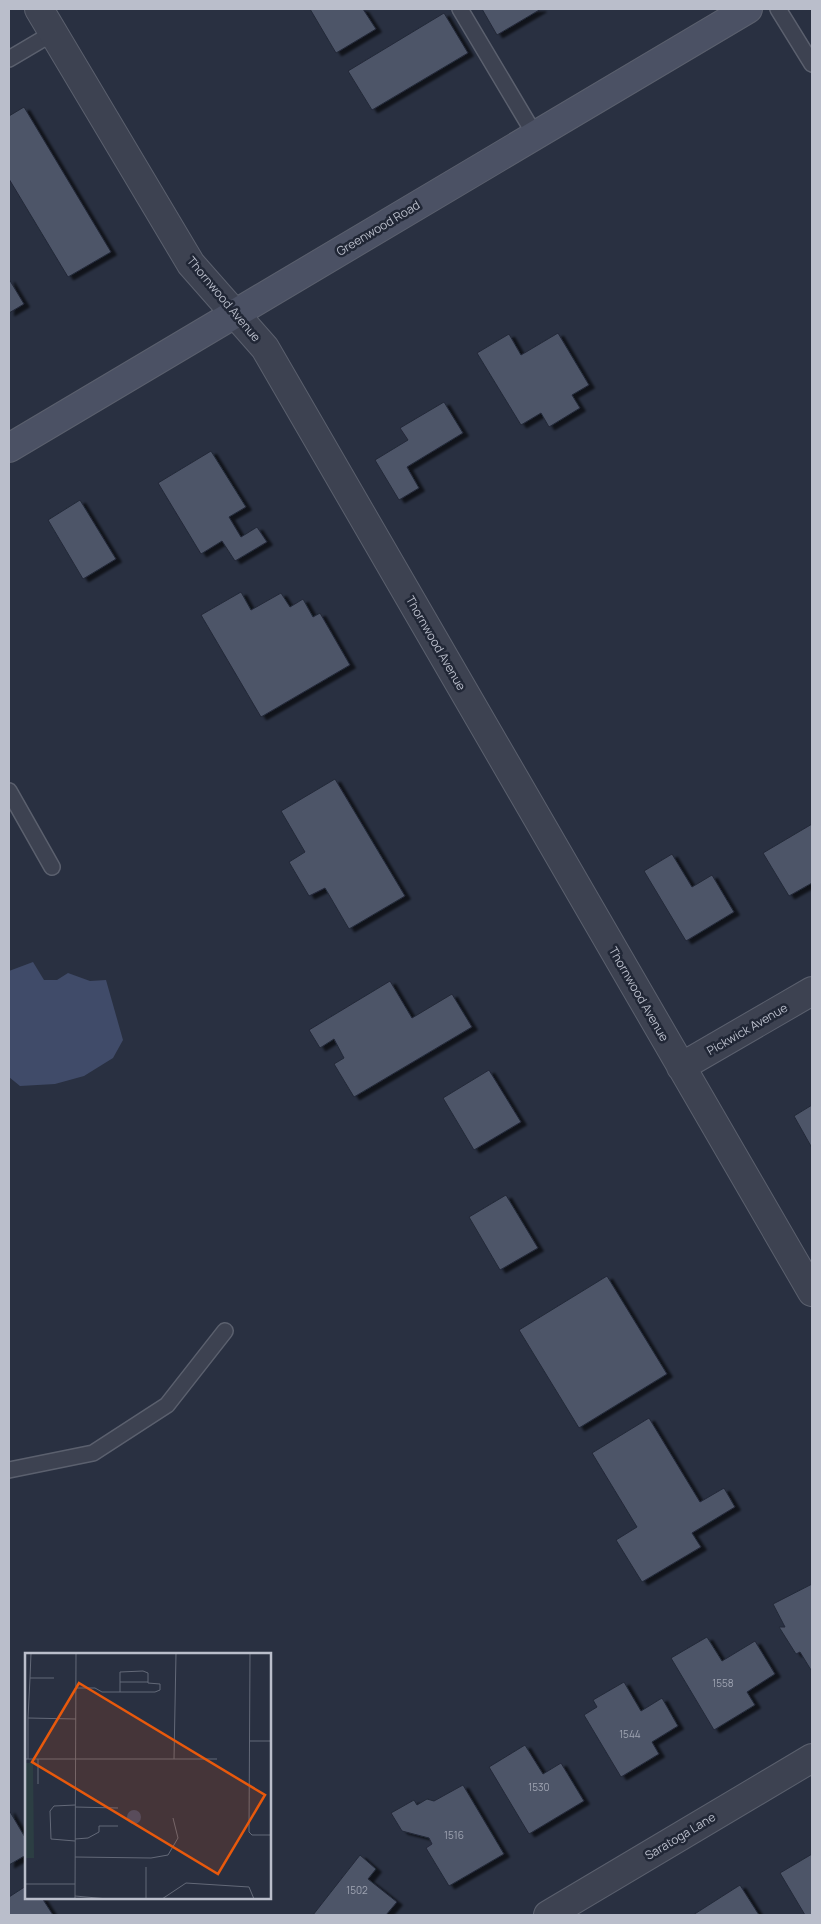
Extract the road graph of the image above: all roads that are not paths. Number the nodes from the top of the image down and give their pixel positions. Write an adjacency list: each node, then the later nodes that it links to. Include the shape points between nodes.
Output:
1 (39, 9): 5 (street, Thornwood Avenue)
2 (460, 9): 8 (lane)
3 (748, 9): 8 (main road, Greenwood Road)
4 (778, 9): 7 (lane)
5 (53, 32): 6 (lane); 9 (street, Thornwood Avenue, via 191,264)
6 (9, 59)
7 (812, 64)
8 (535, 136): 9 (main road, Greenwood Road)
9 (234, 313): 10 (main road, Greenwood Road); 14 (street, Thornwood Avenue, via 265,348)
10 (9, 448)
11 (9, 791): 12 (lane)
12 (52, 867)
13 (812, 991): 14 (street, Pickwick Avenue)
14 (681, 1067): 15 (street, Thornwood Avenue)
15 (812, 1292)
16 (225, 1330): 17 (lane, via 167,1405 93,1453)
17 (9, 1470)
18 (812, 1758): 19 (street, Saratoga Lane)
19 (548, 1915)

